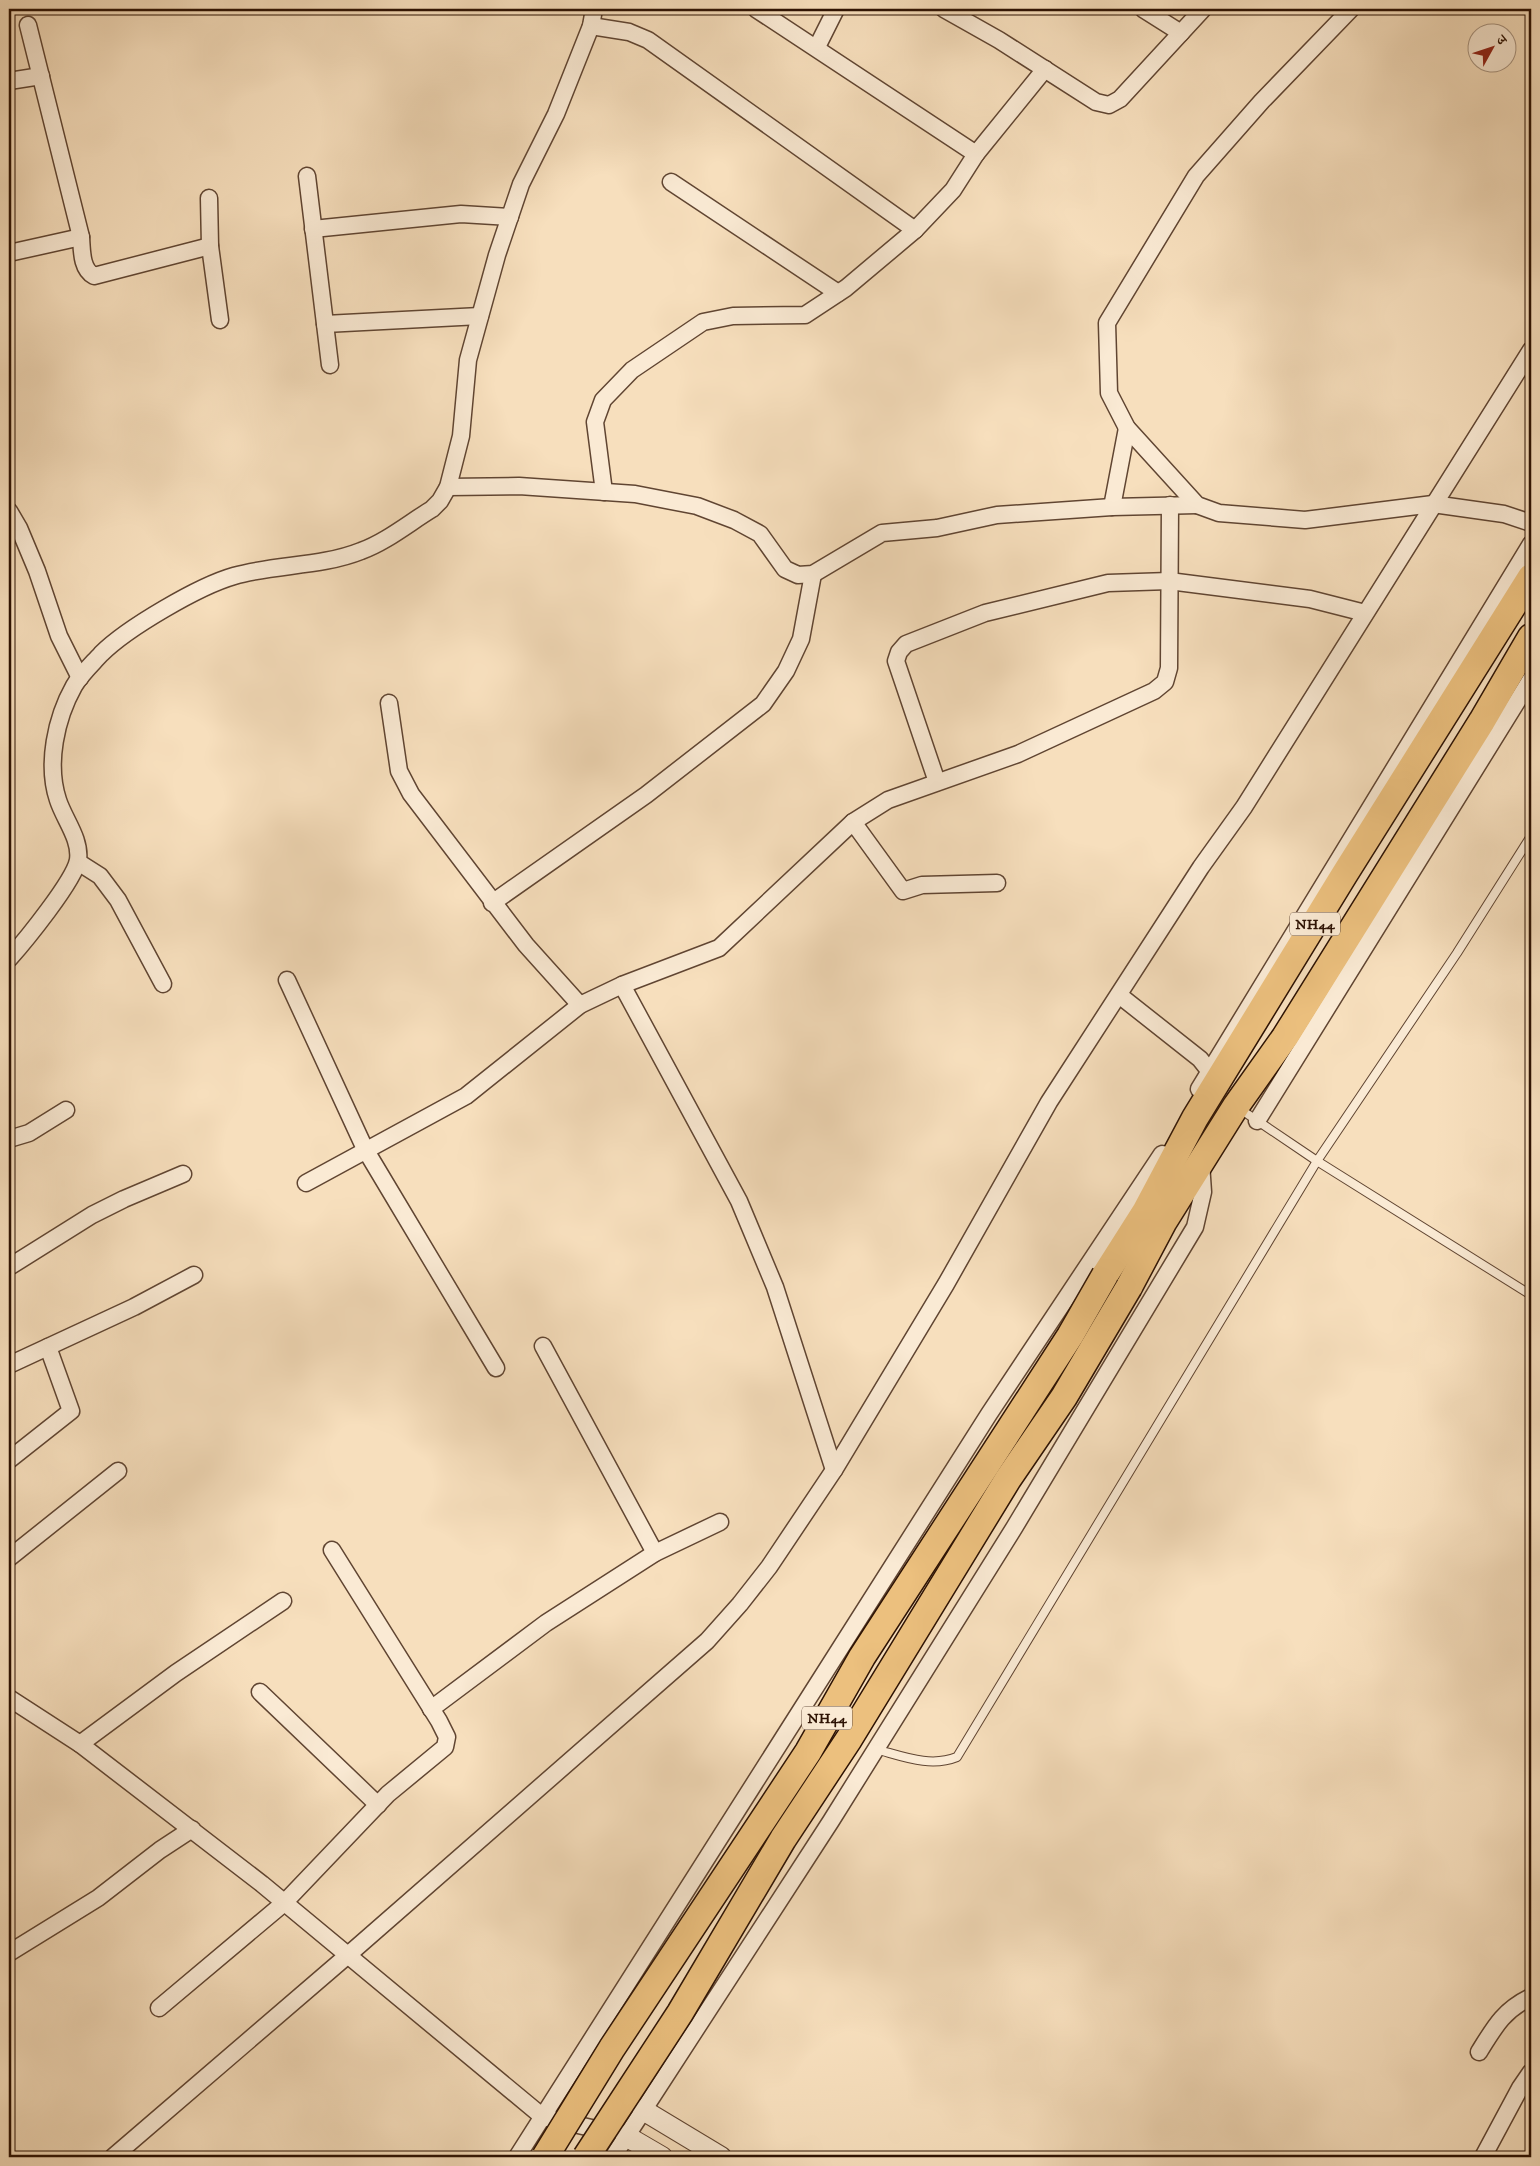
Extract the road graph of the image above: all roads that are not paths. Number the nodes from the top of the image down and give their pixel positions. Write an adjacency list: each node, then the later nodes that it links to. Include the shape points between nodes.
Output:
1 (594, 9): 9 (street)
2 (756, 9): 11 (street)
3 (836, 9): 11 (street)
4 (944, 9): 12 (street)
5 (1143, 9): 10 (street)
6 (1203, 9): 10 (street)
7 (1351, 9): 31 (street, via 1262,101 1196,176 1108,323 1109,393)
8 (28, 25): 13 (street)
9 (591, 26): 19 (street, via 556,114 521,184); 21 (street, via 629,32 648,40)
10 (1181, 33): 12 (street, via 1120,99 1109,105 1096,102)
11 (817, 47): 15 (street)
12 (1045, 70): 15 (street)
13 (41, 76): 14 (street); 22 (street)
14 (9, 81)
15 (976, 154): 21 (street, via 952,190)
16 (307, 176): 20 (street)
17 (671, 182): 25 (street)
18 (209, 198): 23 (street)
19 (510, 217): 20 (street, via 461,214); 26 (street)
20 (313, 230): 28 (street)
21 (915, 230): 25 (street)
22 (81, 237): 23 (street, via 85,267 94,276); 24 (street)
23 (210, 246): 27 (street)
24 (9, 253)
25 (838, 293): 33 (street, via 804,316 733,316 704,322 632,370 603,400 595,422)
26 (480, 316): 28 (street); 32 (street, via 468,360 461,436)
27 (220, 320)
28 (325, 324): 30 (street)
29 (1531, 350): 34 (street)
30 (330, 365)
31 (1127, 428): 35 (street); 37 (street)
32 (448, 487): 33 (street, via 519,486); 46 (street, via 432,509 362,551 234,576 182,598 108,648)
33 (604, 492): 41 (street, via 635,494 697,506 734,520 760,534 785,569 798,575)
34 (1433, 504): 35 (street, via 1305,520 1219,513); 39 (street, via 1504,514); 44 (street)
35 (1197, 505): 36 (street)
36 (1170, 506): 37 (street); 43 (street)
37 (1112, 507): 41 (street, via 997,515 937,528 882,533)
38 (9, 511): 46 (street, via 37,570 59,636)
39 (1531, 523)
40 (1531, 544): 61 (street)
41 (813, 574): 54 (street, via 801,639 786,671 763,704 646,795)
42 (1531, 577): 61 (highway, NH44)
43 (1169, 581): 44 (street, via 1310,599); 49 (street, via 1168,668 1165,682 1154,692 1018,754); 49 (street, via 1108,583 986,612 906,644 896,661)
44 (1365, 613): 59 (street, via 1244,807 1201,867)
45 (1531, 637): 62 (highway, NH44, via 1286,1037)
46 (80, 678): 52 (street, via 65,705 54,746 57,798 76,839)
47 (1531, 679): 64 (street)
48 (389, 703): 54 (street, via 399,771 404,783)
49 (937, 782): 50 (street, via 888,800)
50 (853, 822): 53 (street, via 903,891 922,885); 58 (street, via 719,948)
51 (1531, 836): 67 (lane, via 1457,953)
52 (78, 862): 55 (street, via 26,940); 57 (street, via 100,876 118,900)
53 (997, 883)
54 (492, 903): 60 (street)
55 (9, 959)
56 (287, 980): 66 (street)
57 (164, 984)
58 (622, 985): 60 (street); 79 (street, via 739,1201 775,1287)
59 (1119, 995): 61 (street, via 1200,1059); 79 (street, via 1049,1102 946,1284)
60 (580, 1004): 66 (street, via 466,1096)
61 (1213, 1075): 101 (street, via 989,1414); 105 (highway, NH44, bridge, via 1195,1118 1145,1212 1070,1336 862,1657 808,1752 612,2048)
62 (1236, 1106): 64 (lane); 68 (highway, NH44)
63 (66, 1110): 65 (street, via 29,1133)
64 (1257, 1121): 67 (lane)
65 (9, 1139)
66 (365, 1149): 70 (street); 77 (street)
67 (1317, 1161): 73 (lane); 90 (lane, via 957,1757 931,1763)
68 (1201, 1163): 90 (street, via 1203,1192 1195,1227 1014,1528); 106 (highway, NH44, bridge, via 1164,1221 1064,1397 1008,1479 849,1739 783,1839 680,2013)
69 (183, 1174): 71 (street, via 92,1215)
70 (306, 1183)
71 (9, 1267)
72 (194, 1275): 75 (street)
73 (1531, 1295)
74 (543, 1346): 83 (street)
75 (48, 1347): 76 (street); 78 (street, via 71,1411)
76 (9, 1365)
77 (496, 1368)
78 (9, 1460)
79 (834, 1470): 95 (street, via 769,1567 707,1641)
80 (118, 1471): 84 (street)
81 (720, 1522): 83 (street)
82 (332, 1550): 88 (street)
83 (655, 1553): 88 (street, via 546,1623)
84 (9, 1558)
85 (283, 1601): 89 (street, via 176,1673)
86 (260, 1692): 91 (street)
87 (9, 1698): 89 (street)
88 (431, 1709): 91 (street, via 447,1737 445,1747)
89 (80, 1744): 92 (street)
90 (875, 1749): 100 (street)
91 (378, 1805): 93 (street)
92 (192, 1829): 93 (street); 94 (street, via 98,1898)
93 (284, 1902): 95 (street); 97 (street)
94 (9, 1953)
95 (348, 1955): 101 (street); 103 (street)
96 (1531, 1997): 98 (street, via 1514,2005 1504,2015)
97 (159, 2008)
98 (1479, 2052)
99 (1531, 2072): 110 (street)
100 (643, 2110): 102 (street); 109 (street)
101 (543, 2117): 102 (street); 104 (street)
102 (626, 2136): 107 (street); 108 (street)
103 (112, 2157)
104 (517, 2157)
105 (545, 2157)
106 (586, 2157)
107 (612, 2157)
108 (662, 2157)
109 (721, 2157)
110 (1483, 2157)

